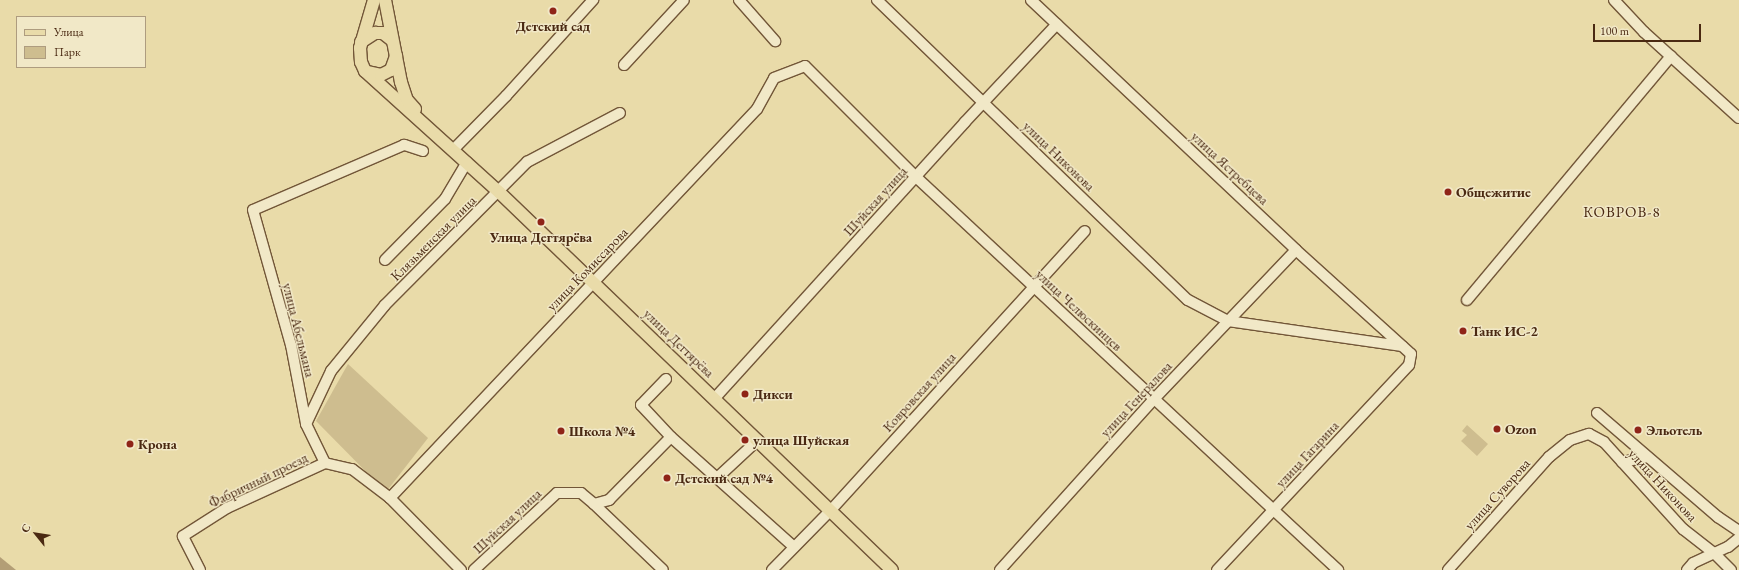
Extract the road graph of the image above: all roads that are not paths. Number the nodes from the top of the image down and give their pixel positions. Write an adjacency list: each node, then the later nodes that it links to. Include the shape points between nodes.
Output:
1 (374, 0): 12 (main road)
2 (385, 0): 10 (main road)
3 (593, 0): 23 (street)
4 (684, 0): 15 (street)
5 (739, 0): 11 (street)
6 (877, 0): 18 (street, улица Никонова)
7 (1031, 0): 9 (street, улица Ястребцева)
8 (1614, 0): 14 (street)
9 (1057, 24): 18 (street, Шуйская улица); 28 (street, улица Ястребцева)
10 (392, 40): 12 (main road, via 383,33 375,33); 13 (main road)
11 (775, 41)
12 (361, 42): 17 (main road, via 361,62)
13 (396, 56): 17 (main road, via 391,70 381,75); 21 (main road, via 407,100)
14 (1671, 56): 20 (street); 32 (street)
15 (624, 65)
16 (805, 66): 25 (street, улица Челюскинцев); 30 (street, улица Комиссарова, via 774,78 757,109)
17 (365, 71): 21 (main road)
18 (983, 102): 25 (street, Шуйская улица); 33 (street, улица Никонова, via 1188,300)
19 (620, 113): 26 (street, Клязьменская улица, via 527,162)
20 (1739, 118)
21 (443, 140): 23 (main road, улица Дегтярёва)
22 (424, 150): 40 (street, улица Абельмана, via 404,146 253,210 290,345)
23 (453, 150): 24 (main road, улица Дегтярёва)
24 (467, 162): 26 (main road, улица Дегтярёва); 29 (street, via 446,199)
25 (916, 177): 31 (street, улица Челюскинцев); 37 (street, Шуйская улица)
26 (499, 192): 30 (main road, улица Дегтярёва); 40 (street, Клязьменская улица, via 385,305 331,371)
27 (1085, 232): 31 (street, Ковровская улица)
28 (1296, 250): 33 (street, улица Генералова); 34 (street, улица Ястребцева)
29 (385, 260)
30 (594, 283): 37 (main road, улица Дегтярёва); 48 (street, улица Комиссарова, via 482,398)
31 (1034, 286): 38 (street, улица Челюскинцев); 51 (street, Ковровская улица)
32 (1467, 300)
33 (1228, 321): 34 (street, улица Никонова); 38 (street, улица Генералова)
34 (1402, 346): 35 (street, улица Ястребцева)
35 (1411, 354): 50 (street, улица Гагарина, via 1409,365)
36 (666, 380): 41 (street, via 641,405)
37 (715, 398): 42 (main road, улица Дегтярёва)
38 (1155, 398): 50 (street, улица Челюскинцев); 62 (street, улица Генералова)
39 (1597, 413): 44 (street)
40 (306, 424): 46 (street, улица Абельмана)
41 (671, 437): 47 (street); 49 (street, via 609,500)
42 (758, 440): 47 (street); 51 (main road, улица Дегтярёва)
43 (1570, 440): 45 (street, улица Никонова, via 1589,434 1604,442); 65 (street, улица Суворова, via 1539,468)
44 (1648, 457): 45 (street); 52 (street, via 1718,517)
45 (1622, 462): 55 (street, улица Никонова, via 1683,529)
46 (325, 463): 48 (street, via 352,469); 56 (street, Фабричный проезд, via 227,508 183,536)
47 (717, 478): 54 (street)
48 (390, 498): 57 (street)
49 (594, 504): 58 (street, Шуйская улица, via 580,493 557,493); 59 (street, Шуйская улица)
50 (1274, 509): 63 (street, улица Гагарина); 64 (street, улица Челюскинцев)
51 (831, 510): 54 (street, Ковровская улица); 61 (main road, улица Дегтярёва)
52 (1739, 530)
53 (1739, 538): 55 (street, via 1728,548)
54 (794, 547): 60 (street, Ковровская улица)
55 (1714, 553): 66 (street, via 1693,563); 67 (street, улица Никонова)
56 (200, 570)
57 (461, 570)
58 (474, 570)
59 (663, 570)
60 (772, 570)
61 (892, 570)
62 (1000, 570)
63 (1217, 570)
64 (1338, 570)
65 (1448, 570)
66 (1686, 570)
67 (1731, 570)

